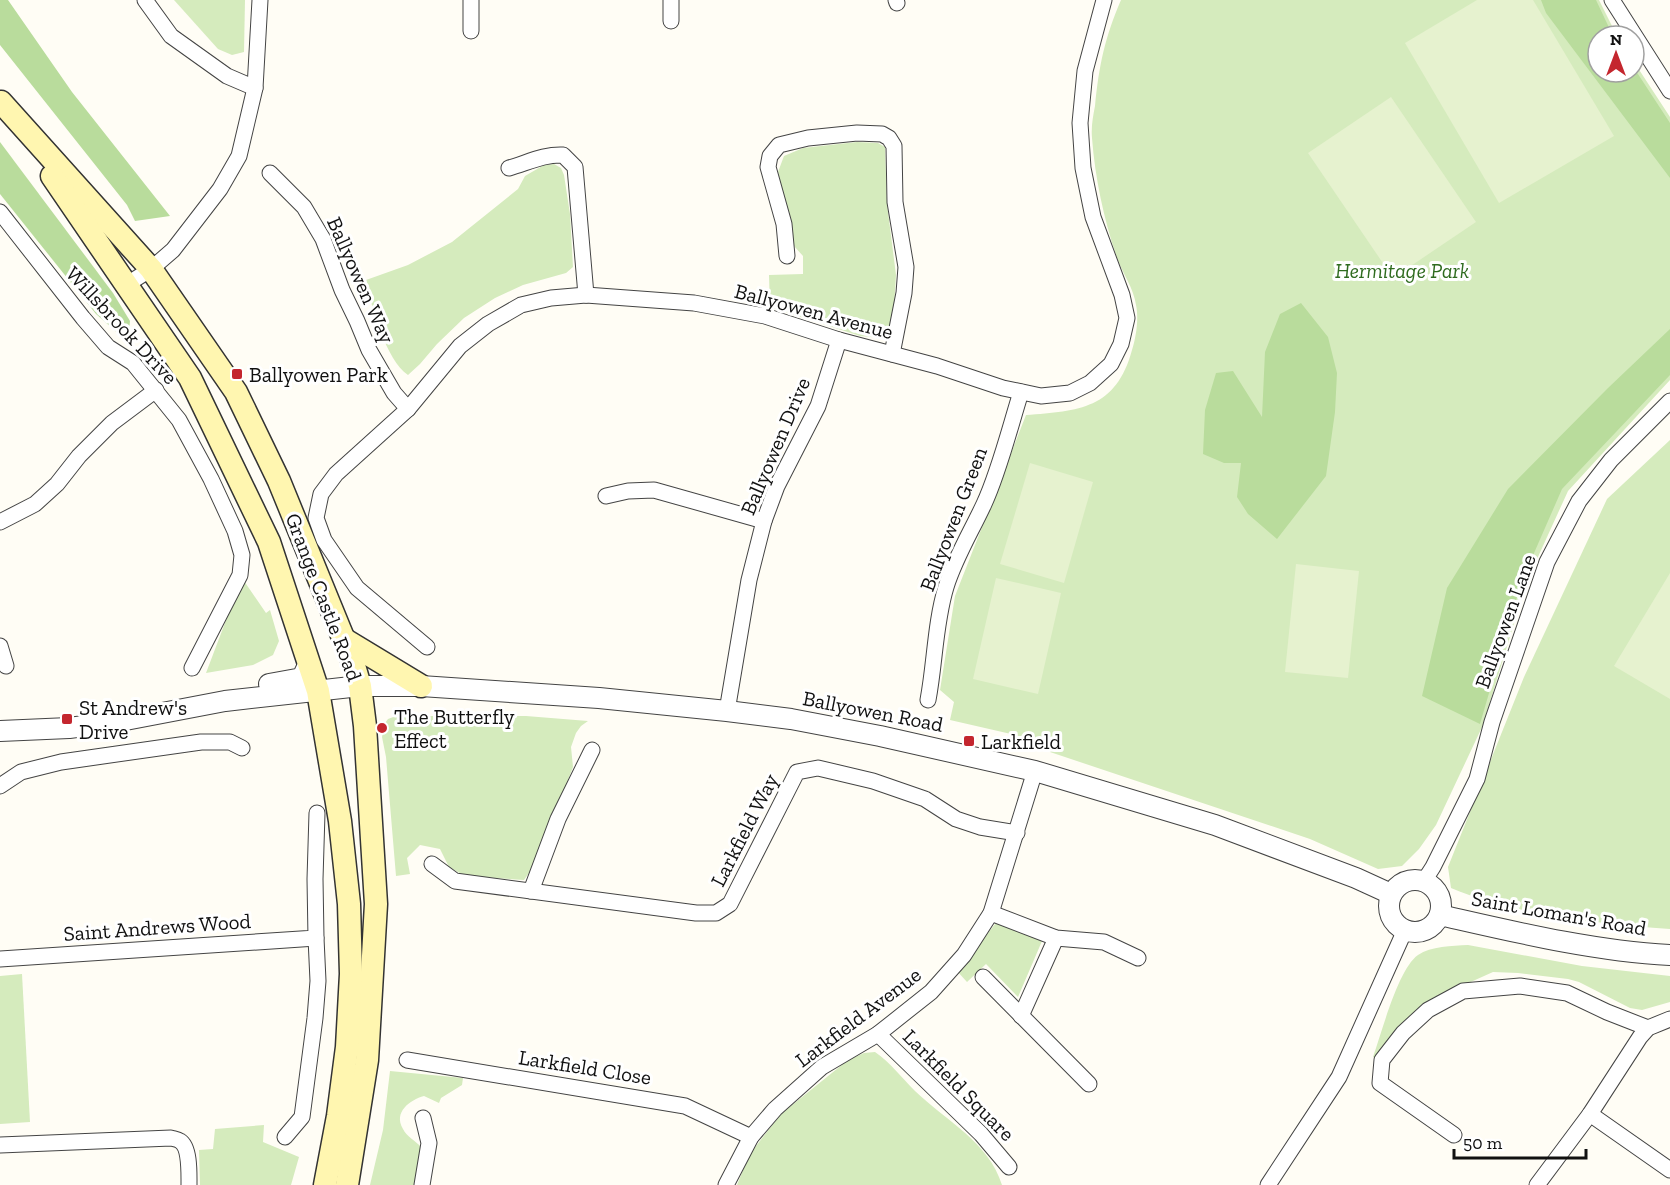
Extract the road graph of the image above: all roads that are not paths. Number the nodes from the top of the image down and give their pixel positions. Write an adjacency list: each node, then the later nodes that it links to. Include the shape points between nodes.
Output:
1 (145, 0): 9 (street, via 171,36 227,76)
2 (260, 0): 9 (street)
3 (471, 0): 8 (street)
4 (671, 0): 7 (street)
5 (1104, 0): 22 (street, Ballyowen Avenue, via 1085,71 1080,123 1083,168 1093,217 1127,318 1111,364 1090,383 1070,393 1041,396)
6 (1612, 0): 10 (street)
7 (672, 21)
8 (471, 31)
9 (255, 88): 16 (street, via 239,156 220,189 173,250)
10 (1670, 91)
11 (1, 101): 16 (main road, Grange Castle Road); 17 (main road, Grange Castle Road)
12 (509, 168): 18 (street, via 550,154 563,155 574,167)
13 (270, 173): 24 (street, Ballyowen Way, via 304,207 323,239 369,350)
14 (0, 212): 21 (street, Willsbrook Drive, via 108,347 133,363)
15 (787, 256): 20 (street, via 784,224 768,167 770,156 779,145 857,133 889,138 894,146 895,202 906,267)
16 (151, 269): 17 (street); 28 (main road, Grange Castle Road, via 236,392 279,481)
17 (126, 285): 31 (main road, Grange Castle Road, via 190,378 252,503)
18 (586, 295): 19 (street, Ballyowen Avenue, via 694,303 765,316); 24 (street, Ballyowen Avenue, via 521,305 488,324 460,346)
19 (839, 340): 20 (street, Ballyowen Avenue); 26 (street, Ballyowen Drive, via 818,406 777,486)
20 (892, 354): 22 (street, Ballyowen Avenue)
21 (156, 390): 27 (street, via 111,423 35,504); 33 (street, Willsbrook Drive, via 183,426 211,479 242,555 240,575)
22 (1021, 392): 37 (street, Ballyowen Green, via 985,503 964,541 946,587)
23 (1670, 401): 48 (street, Ballyowen Lane, via 1611,460 1585,493 1547,562 1492,722 1477,779)
24 (408, 409): 30 (street, Ballyowen Avenue, via 336,474 321,494 316,519 324,540 357,588)
25 (606, 495): 26 (street, via 654,490)
26 (764, 521): 38 (street, Ballyowen Drive, via 749,580)
27 (0, 522)
28 (345, 640): 34 (main road, Grange Castle Road); 35 (main road)
29 (0, 646): 32 (street)
30 (427, 647)
31 (309, 663): 36 (main road, Grange Castle Road); 39 (street, via 302,678 162,699)
32 (6, 666)
33 (192, 668)
34 (360, 686): 35 (street, Ballyowen Road); 36 (street, Ballyowen Road); 76 (main road, Grange Castle Road, via 376,904 367,1060)
35 (421, 686): 38 (street, Ballyowen Road)
36 (318, 691): 39 (street, Ballyowen Road, via 225,701); 75 (main road, Grange Castle Road, via 340,821 350,904 351,962 347,1047)
37 (928, 700)
38 (727, 711): 43 (street, Ballyowen Road, via 880,736)
39 (77, 727): 40 (street)
40 (0, 731)
41 (242, 748): 44 (street, via 230,742 201,742 61,762 21,772)
42 (592, 750): 49 (street, via 558,819)
43 (1035, 771): 46 (street, Larkfield Avenue); 50 (street, Ballyowen Road, via 1215,825)
44 (0, 786)
45 (317, 813): 54 (street)
46 (1017, 832): 49 (street, Larkfield Way, via 980,827 956,819 926,799 818,768 797,772 730,904 716,913); 51 (street, Larkfield Avenue)
47 (432, 864): 49 (street, Larkfield Way, via 455,881)
48 (1424, 881): 50 (street, via 1409,880); 52 (street, via 1437,891)
49 (531, 891)
50 (1392, 894): 53 (street, via 1389,911)
51 (991, 913): 55 (street); 63 (street, Larkfield Avenue, via 964,955 931,992)
52 (1440, 915): 53 (street, via 1436,923 1421,932); 56 (street, Saint Loman's Road, via 1561,940)
53 (1405, 930): 79 (street, via 1339,1077)
54 (316, 938): 57 (street, Saint Andrews Wood); 69 (street, via 318,981 302,1117)
55 (1056, 938): 58 (street, via 1104,942); 60 (street)
56 (1670, 956)
57 (0, 958)
58 (1138, 958)
59 (983, 977): 60 (street)
60 (1021, 1016): 65 (street)
61 (1670, 1019): 62 (street)
62 (1648, 1028): 66 (street); 68 (street, via 1567,993 1520,986 1463,991 1428,1010 1382,1060 1380,1083)
63 (878, 1034): 70 (street, Larkfield Avenue, via 822,1067); 72 (street, Larkfield Square, via 981,1134)
64 (406, 1060): 70 (street, Larkfield Close, via 685,1106)
65 (1089, 1084)
66 (1590, 1114): 73 (street); 80 (street)
67 (423, 1118): 77 (street, via 429,1143)
68 (1454, 1135)
69 (285, 1137)
70 (751, 1137): 78 (street, Larkfield Avenue)
71 (0, 1145): 74 (street, via 171,1138 184,1145)
72 (1009, 1167)
73 (1670, 1170)
74 (189, 1185)
75 (325, 1185)
76 (347, 1185)
77 (422, 1185)
78 (726, 1185)
79 (1268, 1185)
80 (1537, 1185)

